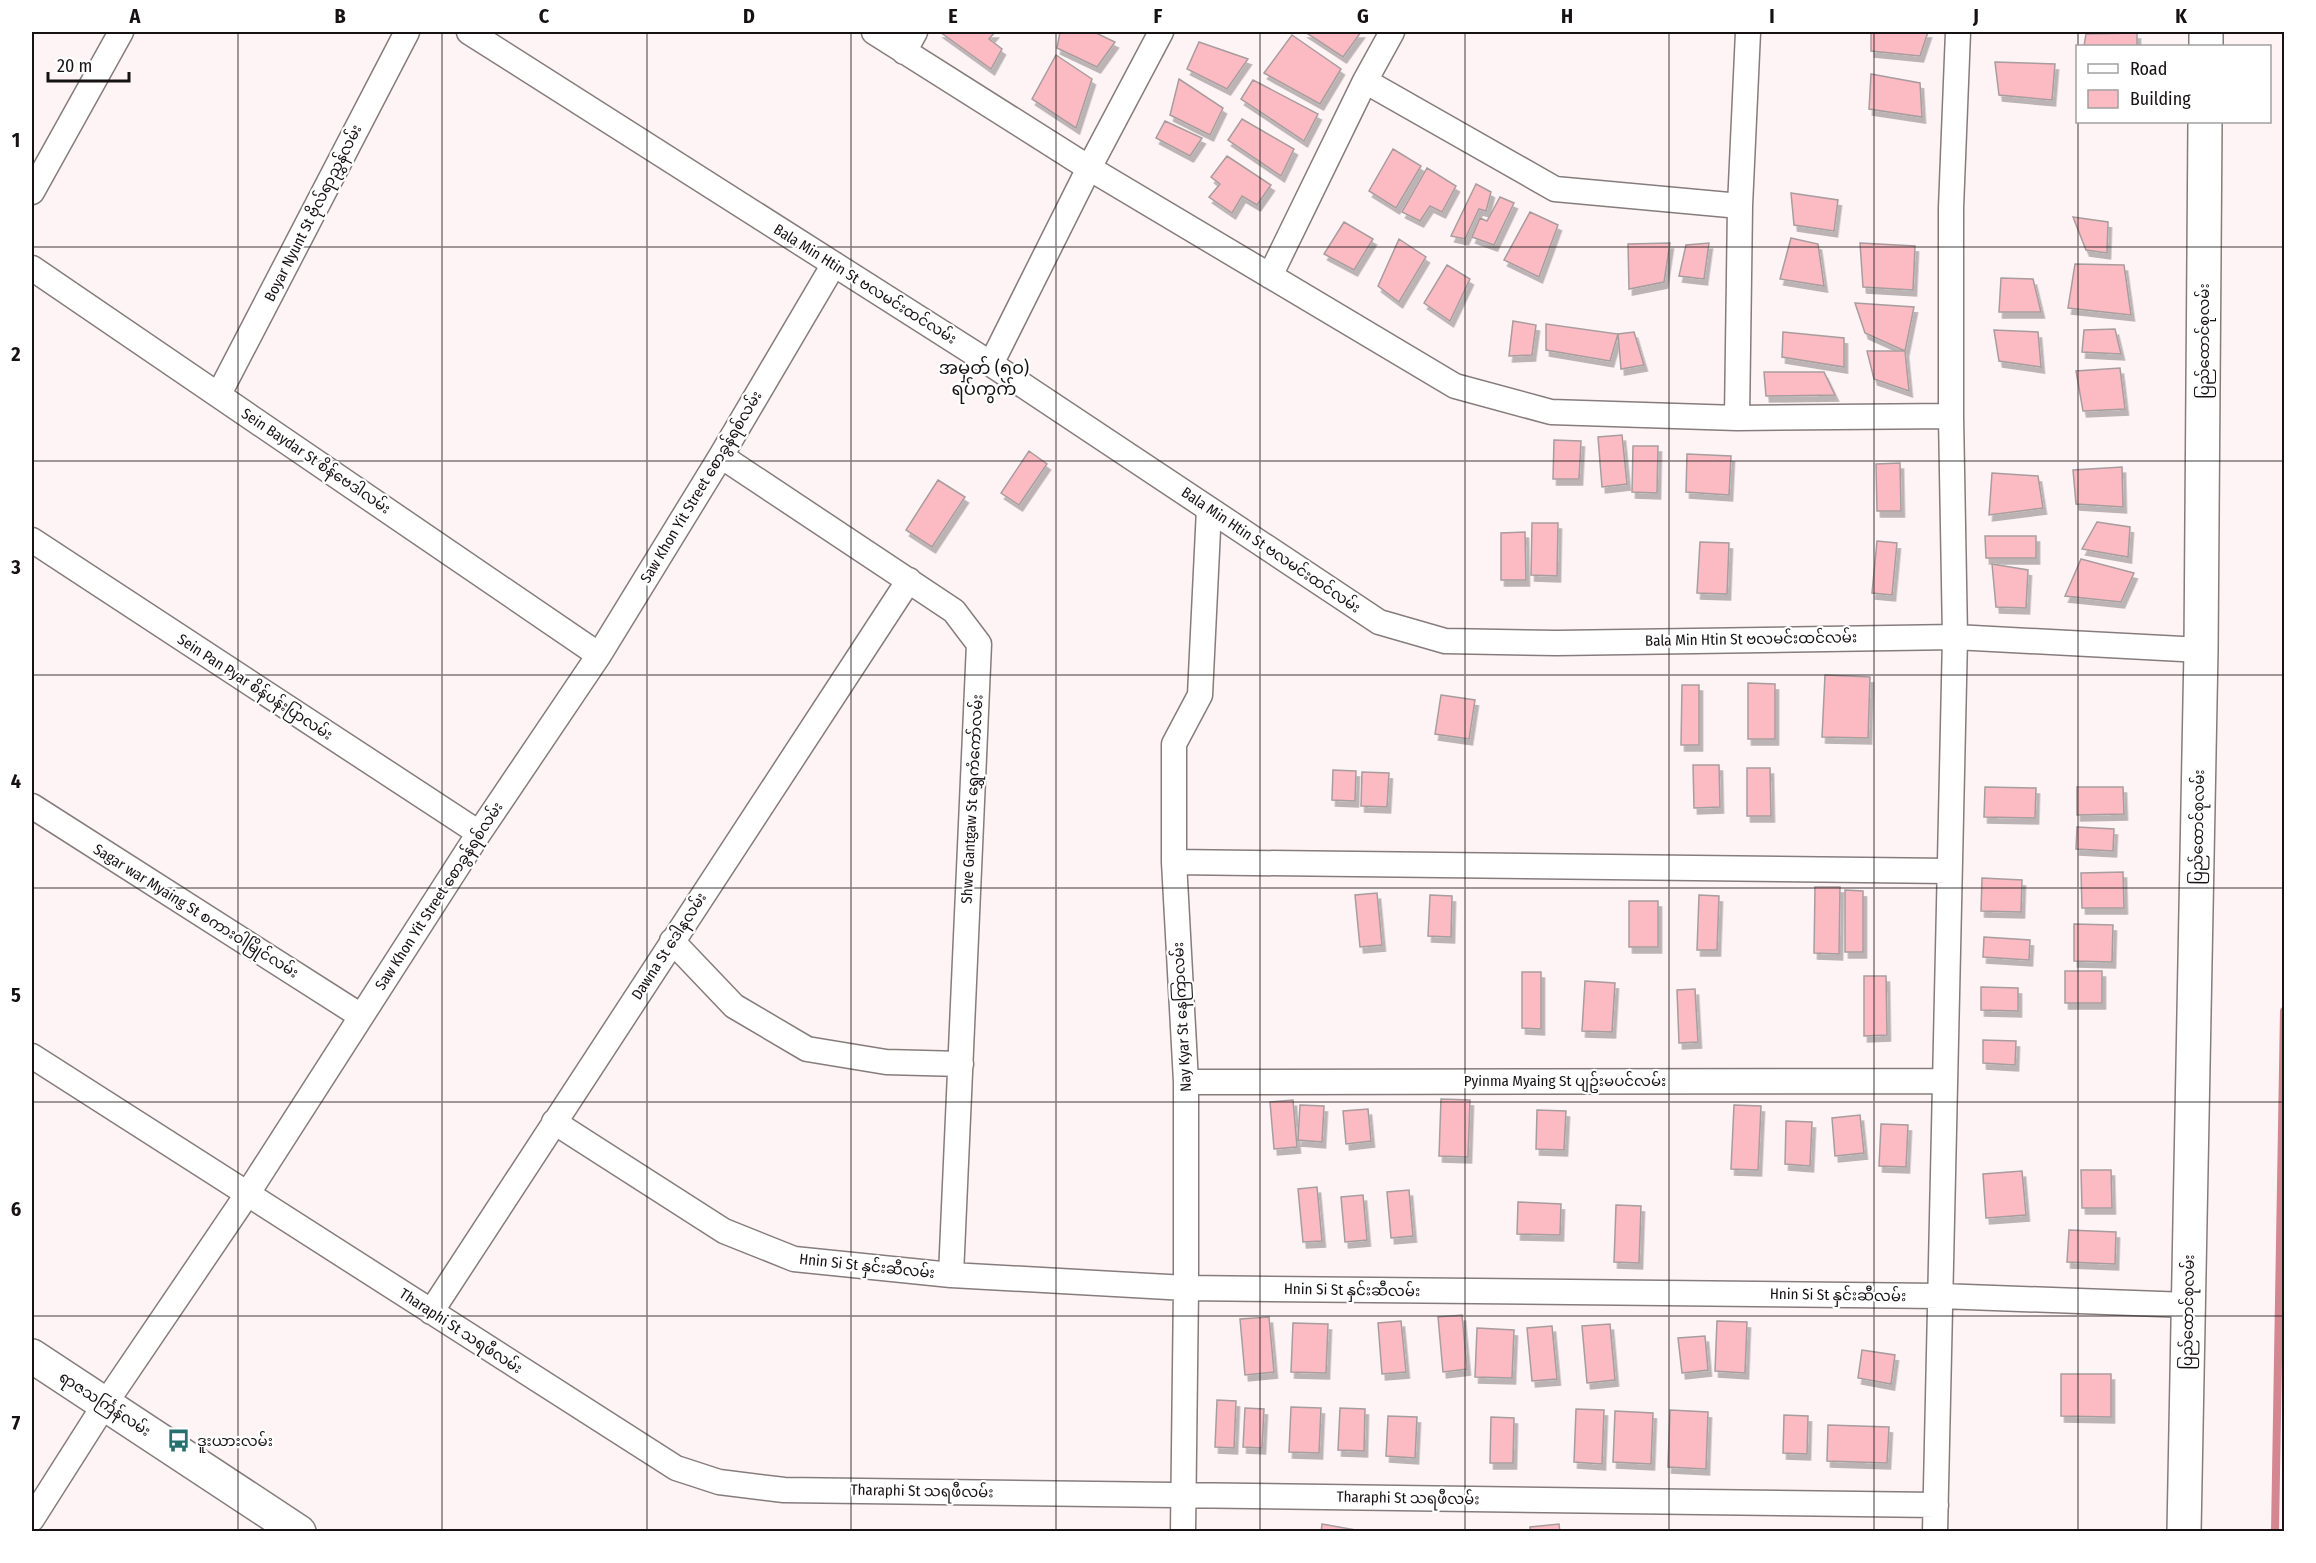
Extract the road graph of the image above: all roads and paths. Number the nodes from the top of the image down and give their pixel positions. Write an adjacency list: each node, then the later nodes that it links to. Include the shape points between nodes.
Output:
1 (121, 32): 13 (street)
2 (407, 32): 19 (street, Boyar Nyunt St ဗိုလ်ရာညွှန်လမ်း)
3 (469, 32): 15 (street, Bala Min Htin St ဗလမင်းထင်လမ်း)
4 (874, 32): 9 (street)
5 (1161, 32): 12 (street)
6 (1392, 32): 10 (street)
7 (1748, 32): 14 (street)
8 (1958, 32): 20 (street, via 1951,207)
9 (910, 42): 12 (street)
10 (1365, 81): 14 (street, via 1555,189); 17 (street)
11 (2205, 123): 27 (main road, ပြည်ထောင်စုလမ်း)
12 (1089, 168): 17 (street); 18 (street)
13 (32, 192)
14 (1740, 206): 21 (street)
15 (834, 264): 18 (street, Bala Min Htin St ဗလမင်းထင်လမ်း); 22 (street, Saw Khon Yit Street စောခွန်ရစ်လမ်း)
16 (32, 268): 19 (street, Sein Baydar St စိန်ဗေဒါလမ်း)
17 (1270, 276): 21 (street, via 1455,386 1551,412)
18 (991, 364): 23 (street, Bala Min Htin St ဗလမင်းထင်လမ်း)
19 (219, 394): 28 (street, Sein Baydar St စိန်ဗေဒါလမ်း)
20 (1951, 416): 21 (street); 26 (street)
21 (1737, 418)
22 (721, 456): 25 (street, Shwe Gantgaw St ရွှေကံကော်လမ်း); 28 (street, Saw Khon Yit Street စောခွန်ရစ်လမ်း)
23 (1209, 509): 26 (street, Bala Min Htin St ဗလမင်းထင်လမ်း, via 1379,622 1445,641 1557,644); 31 (street, Nay Kyar St နေကြာလမ်း, via 1200,695 1174,744)
24 (32, 540): 30 (street, Sein Pan Pyar စိန်ပန်းပြာလမ်း)
25 (909, 580): 33 (street, Dawna St ဒေါနလမ်း); 36 (street, Shwe Gantgaw St ရွှေကံကော်လမ်း, via 954,611 979,644)
26 (1954, 637): 27 (street, Bala Min Htin St ဗလမင်းထင်လမ်း); 32 (street)
27 (2201, 650): 44 (main road, ပြည်ထောင်စုလမ်း)
28 (599, 655): 30 (street, Saw Khon Yit Street စောခွန်ရစ်လမ်း)
29 (32, 806): 34 (street, Sagar war Myaing St စကားဝါမြိုင်လမ်း)
30 (479, 833): 34 (street, Saw Khon Yit Street စောခွန်ရစ်လမ်း)
31 (1174, 862): 32 (street); 38 (street, Nay Kyar St နေကြာလမ်း)
32 (1949, 871): 37 (street)
33 (672, 941): 36 (street, via 734,1006 807,1049 886,1062); 39 (street, Dawna St ဒေါနလမ်း)
34 (361, 1016): 40 (street, Saw Khon Yit Street စောခွန်ရစ်လမ်း)
35 (32, 1056): 40 (street, Tharaphi St သရဖီလမ်း)
36 (961, 1064): 41 (street, Shwe Gantgaw St ရွှေကံကော်လမ်း)
37 (1945, 1081): 38 (street, Pyinma Myaing St ပျဥ်းမပင်လမ်း); 43 (street)
38 (1186, 1082): 42 (street, Nay Kyar St နေကြာလမ်း)
39 (554, 1122): 41 (street, Hnin Si St နှင်းဆီလမ်း, via 724,1231 794,1258); 45 (street, Dawna St ဒေါနလမ်း)
40 (248, 1193): 45 (street, Tharaphi St သရဖီလမ်း); 47 (street, Saw Khon Yit Street စောခွန်ရစ်လမ်း)
41 (951, 1275): 42 (street, Hnin Si St နှင်းဆီလမ်း)
42 (1186, 1288): 43 (street, Hnin Si St နှင်းဆီလမ်း); 48 (street, Nay Kyar St နေကြာလမ်း)
43 (1940, 1296): 44 (street, Hnin Si St နှင်းဆီလမ်း); 49 (street)
44 (2188, 1305): 54 (main road, ပြည်ထောင်စုလမ်း)
45 (431, 1312): 48 (street, Tharaphi St သရဖီလမ်း, via 676,1468 719,1482 784,1490)
46 (32, 1356): 47 (main road, ရာဇသင်္ကြန်လမ်း)
47 (105, 1404): 50 (street, Saw Khon Yit Street စောခွန်ရစ်လမ်း); 51 (main road, ရာဇသင်္ကြန်လမ်း)
48 (1183, 1495): 49 (street, Tharaphi St သရဖီလမ်း); 52 (street, Nay Kyar St နေကြာလမ်း)
49 (1936, 1505): 53 (street)
50 (32, 1519)
51 (299, 1532)
52 (1183, 1532)
53 (1935, 1532)
54 (2184, 1532)

